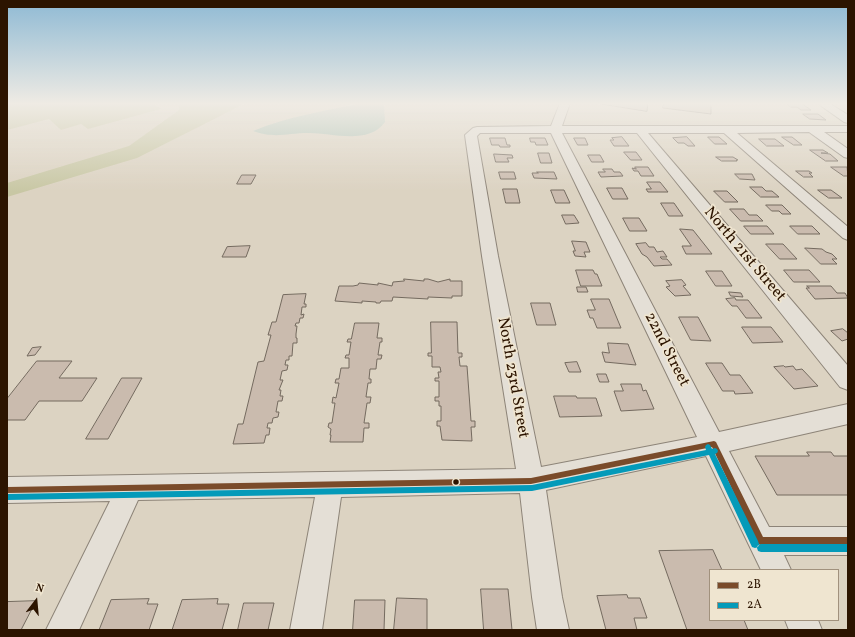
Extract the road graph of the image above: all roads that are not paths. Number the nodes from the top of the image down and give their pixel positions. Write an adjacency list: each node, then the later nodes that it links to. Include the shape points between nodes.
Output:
1 (473, 133): 11 (street, North 23rd Street, via 471,138 490,256)
2 (556, 133): 10 (street, 22nd Street)
3 (642, 133): 8 (street, North 21st Street)
4 (730, 133): 7 (street)
5 (817, 133): 6 (street)
6 (848, 154)
7 (848, 235)
8 (848, 381)
9 (848, 414): 10 (street)
10 (714, 444): 11 (street); 15 (street, 22nd Street)
11 (531, 481): 12 (street); 21 (street, North 23rd Street)
12 (330, 485): 13 (street); 20 (street)
13 (130, 488): 14 (street); 19 (street)
14 (7, 490)
15 (761, 541): 16 (street); 17 (street, 22nd Street)
16 (848, 541)
17 (775, 569)
18 (802, 621): 22 (street)
19 (62, 630)
20 (306, 630)
21 (553, 630)
22 (806, 630)

